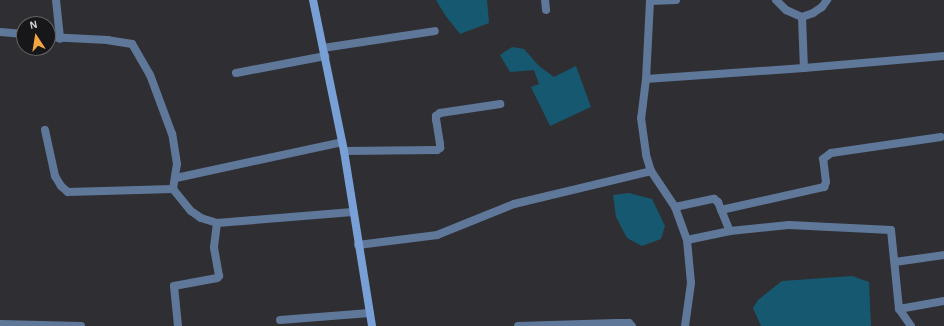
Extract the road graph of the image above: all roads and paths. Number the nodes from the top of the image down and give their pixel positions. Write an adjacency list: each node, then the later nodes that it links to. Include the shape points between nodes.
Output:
1 (56, 0): 14 (street)
2 (313, 0): 15 (street)
3 (545, 0): 8 (street)
4 (676, 0): 7 (street)
5 (776, 0): 9 (street, via 786,10)
6 (827, 0): 9 (street, via 822,7)
7 (650, 1): 19 (street)
8 (546, 10)
9 (802, 17): 17 (street)
10 (435, 31): 15 (street)
11 (0, 32): 12 (street)
12 (16, 33)
13 (56, 38): 14 (street)
14 (60, 39): 26 (street, via 108,40 132,44 150,75 172,134 177,164)
15 (324, 52): 18 (street); 23 (street)
16 (944, 56): 17 (street)
17 (804, 68): 19 (street)
18 (236, 73)
19 (646, 79): 25 (street, via 641,118)
20 (500, 104): 24 (street, via 440,113 436,116 440,144 437,150)
21 (45, 130): 27 (street, via 55,176 68,192)
22 (941, 137): 29 (street, via 831,153 823,159 826,182 824,187)
23 (342, 142): 24 (street); 26 (street)
24 (344, 151): 30 (street)
25 (651, 171): 28 (street); 34 (street, via 514,204 437,235)
26 (176, 178): 27 (street)
27 (173, 189): 31 (street, via 191,211 201,218)
28 (675, 207): 29 (street, via 714,199); 33 (street)
29 (721, 210): 32 (street)
30 (353, 212): 31 (street); 34 (street)
31 (217, 223): 43 (street, via 214,247 219,276 174,286)
32 (730, 231): 33 (street); 36 (street, via 789,225 891,230)
33 (687, 240): 47 (street, via 691,283)
34 (358, 246): 39 (street)
35 (944, 255): 36 (street)
36 (894, 262): 38 (street)
37 (944, 301): 38 (street)
38 (899, 309): 48 (street)
39 (370, 313): 40 (street); 44 (street)
40 (280, 320)
41 (0, 324): 42 (street)
42 (81, 326)
43 (178, 326)
44 (372, 326)
45 (518, 326): 46 (street, via 629,323)
46 (632, 326)
47 (685, 326)
48 (911, 326)

